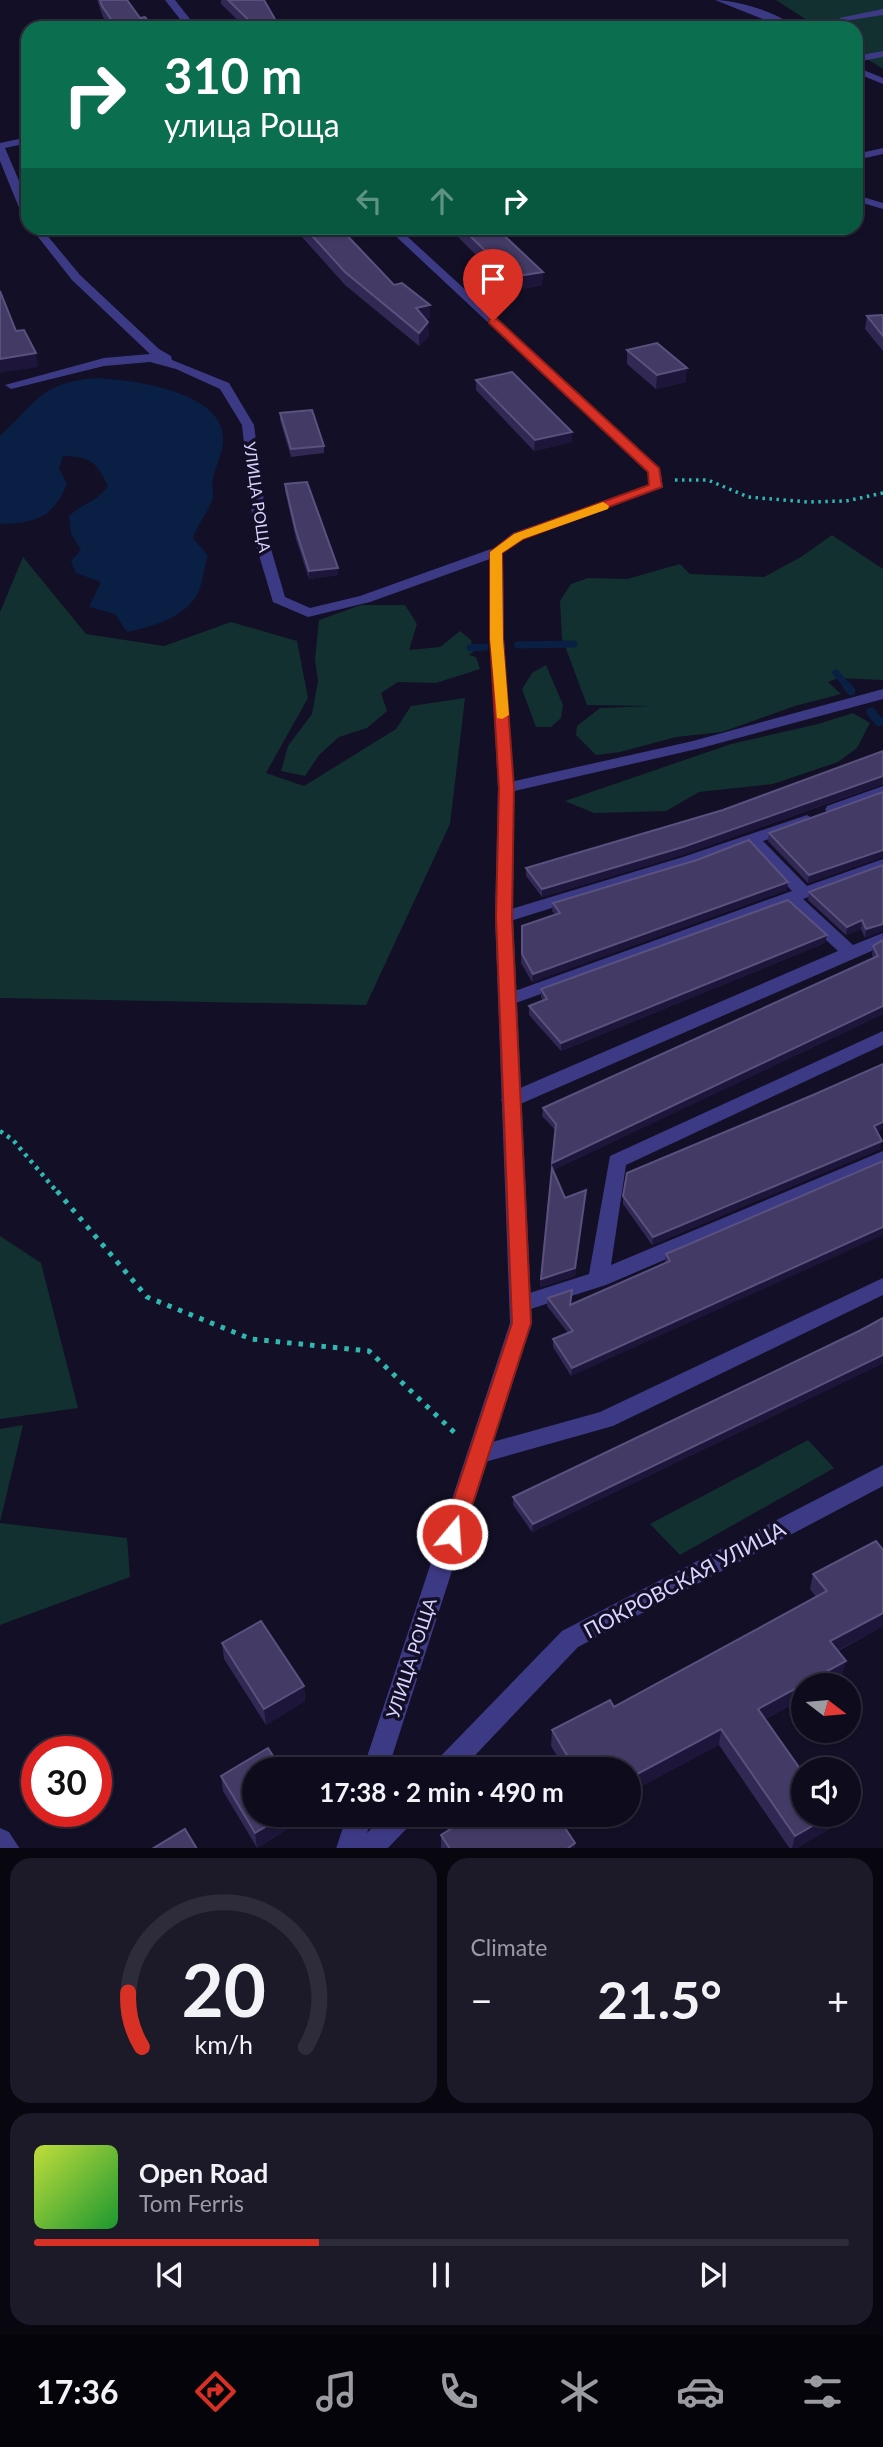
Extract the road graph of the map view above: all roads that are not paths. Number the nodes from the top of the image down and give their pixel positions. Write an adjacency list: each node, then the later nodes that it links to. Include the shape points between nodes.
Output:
1 (170, 0): 5 (street)
2 (720, 0): 6 (street)
3 (883, 12): 4 (street)
4 (844, 18)
5 (186, 21)
6 (781, 21)
7 (883, 54): 8 (street)
8 (863, 58)
9 (863, 73): 10 (street)
10 (883, 81)
11 (21, 142): 12 (street)
12 (0, 148): 15 (street)
13 (883, 151): 14 (street)
14 (863, 155)
15 (21, 198)
16 (863, 200): 17 (street)
17 (883, 206)
18 (40, 235): 20 (street, УЛИЦА РОЩА, via 155,352)
19 (400, 235): 22 (street, УЛИЦА РОЩА, via 654,471 656,487 518,536)
20 (180, 366): 21 (street, УЛИЦА РОЩА, via 150,358 104,362); 22 (street, УЛИЦА РОЩА, via 225,386 248,425 262,542 278,599 308,613 365,599)
21 (12, 385)
22 (496, 552): 24 (street, УЛИЦА РОЩА)
23 (883, 694): 24 (street, via 597,770)
24 (506, 788): 29 (street, УЛИЦА РОЩА)
25 (883, 791): 26 (street)
26 (752, 839): 28 (street); 29 (street)
27 (883, 864): 28 (street)
28 (798, 896): 31 (street); 32 (street)
29 (504, 917): 32 (street, УЛИЦА РОЩА)
30 (883, 939): 31 (street)
31 (851, 953): 34 (street)
32 (507, 1000): 34 (street, УЛИЦА РОЩА)
33 (883, 1037): 36 (street, via 617,1161)
34 (511, 1100): 38 (street, УЛИЦА РОЩА)
35 (883, 1158): 36 (street)
36 (599, 1279): 38 (street)
37 (883, 1286): 39 (street, via 605,1420)
38 (521, 1304): 39 (street, УЛИЦА РОЩА, via 521,1323)
39 (478, 1455): 41 (street, УЛИЦА РОЩА)
40 (883, 1475): 42 (street, ПОКРОВСКАЯ УЛИЦА, via 570,1639)
41 (379, 1757)
42 (457, 1757)
43 (356, 1827): 45 (street)
44 (390, 1827): 46 (street)
45 (349, 1848)
46 (370, 1848)

